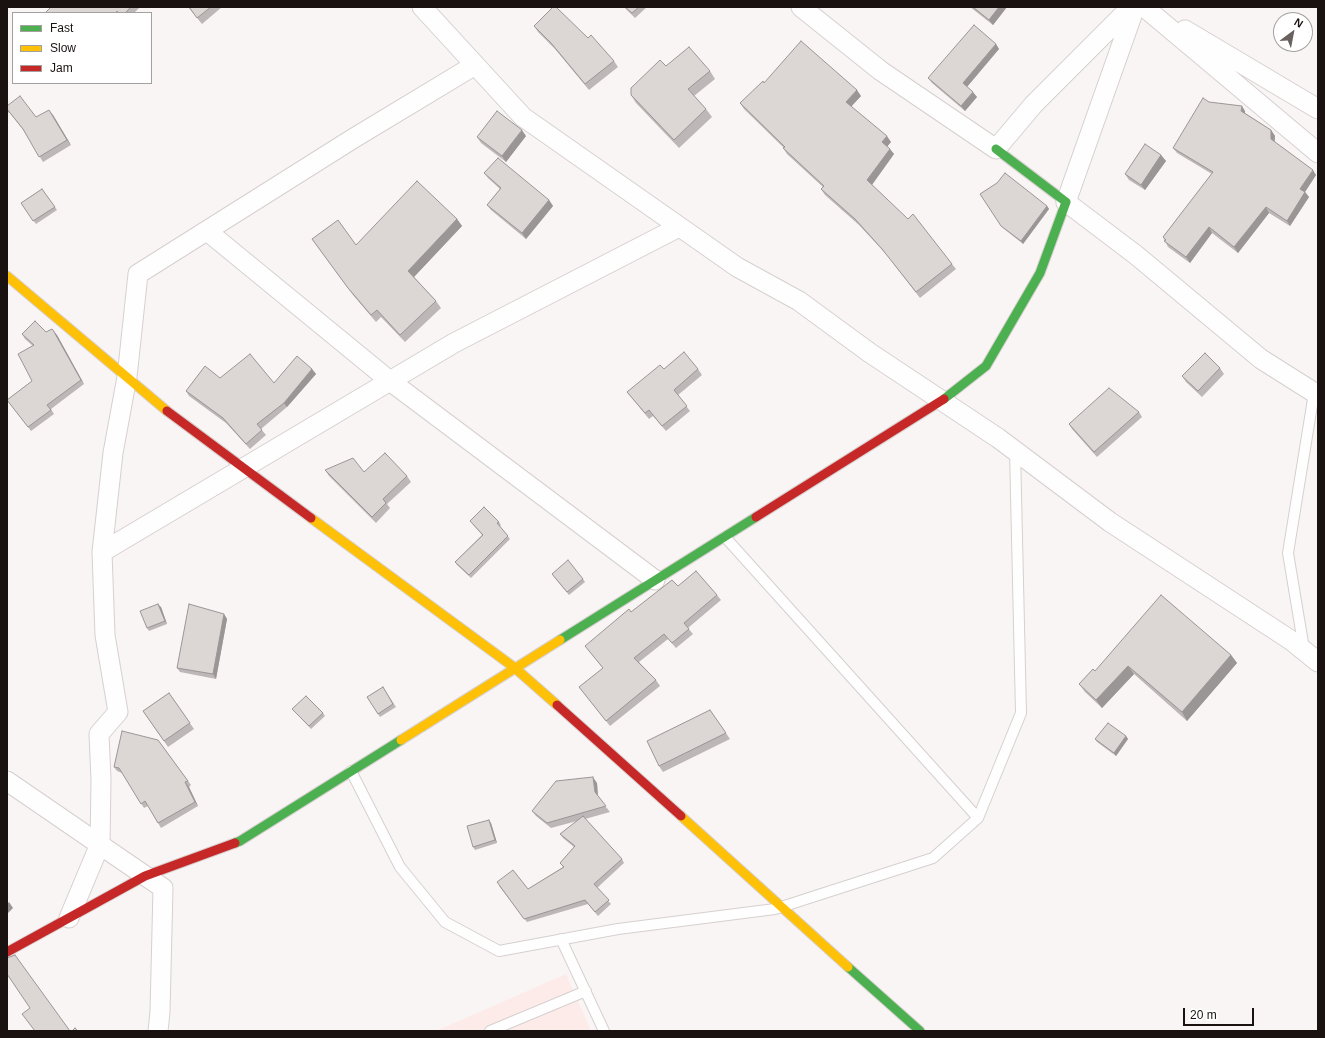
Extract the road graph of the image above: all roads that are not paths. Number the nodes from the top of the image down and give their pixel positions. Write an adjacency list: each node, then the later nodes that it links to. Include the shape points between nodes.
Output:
1 (422, 7): 6 (street)
2 (801, 7): 8 (street, via 881,72)
3 (1131, 7): 8 (street, via 1034,104)
4 (1135, 7): 10 (street)
5 (1145, 7): 7 (street); 9 (street)
6 (475, 66): 11 (street, via 523,117); 12 (street, via 354,138)
7 (1318, 109)
8 (996, 149): 10 (street)
9 (1318, 153)
10 (1066, 202): 16 (street, via 1136,255 1261,359); 17 (street, via 1040,273 986,366)
11 (679, 227): 15 (street, via 454,343); 17 (street, via 737,267 799,302)
12 (207, 231): 14 (street, via 138,274); 15 (street)
13 (7, 276): 14 (street)
14 (126, 377): 19 (street, via 178,420); 21 (street, via 113,453)
15 (390, 381): 19 (street); 22 (street)
16 (1316, 394): 23 (lane, via 1288,553)
17 (942, 400): 18 (street); 20 (street)
18 (1015, 450): 23 (street, via 1110,522); 27 (lane, via 1021,713)
19 (243, 468): 21 (street); 24 (street)
20 (725, 537): 22 (street); 27 (lane)
21 (102, 552): 28 (street, via 105,635 118,712 99,734)
22 (655, 580): 24 (street)
23 (1311, 657)
24 (514, 668): 25 (street); 30 (street)
25 (351, 771): 29 (street, via 240,841); 32 (lane, via 400,868 445,922 498,951)
26 (7, 781): 28 (street)
27 (978, 818): 30 (lane, via 933,858)
28 (100, 844): 29 (street); 31 (street)
29 (145, 876): 31 (street); 35 (street, via 163,888)
30 (782, 908): 32 (lane); 38 (street)
31 (69, 918): 33 (street)
32 (561, 940): 34 (lane)
33 (7, 952)
34 (586, 991): 36 (lane); 37 (lane)
35 (158, 1031)
36 (490, 1031)
37 (604, 1031)
38 (920, 1031)

